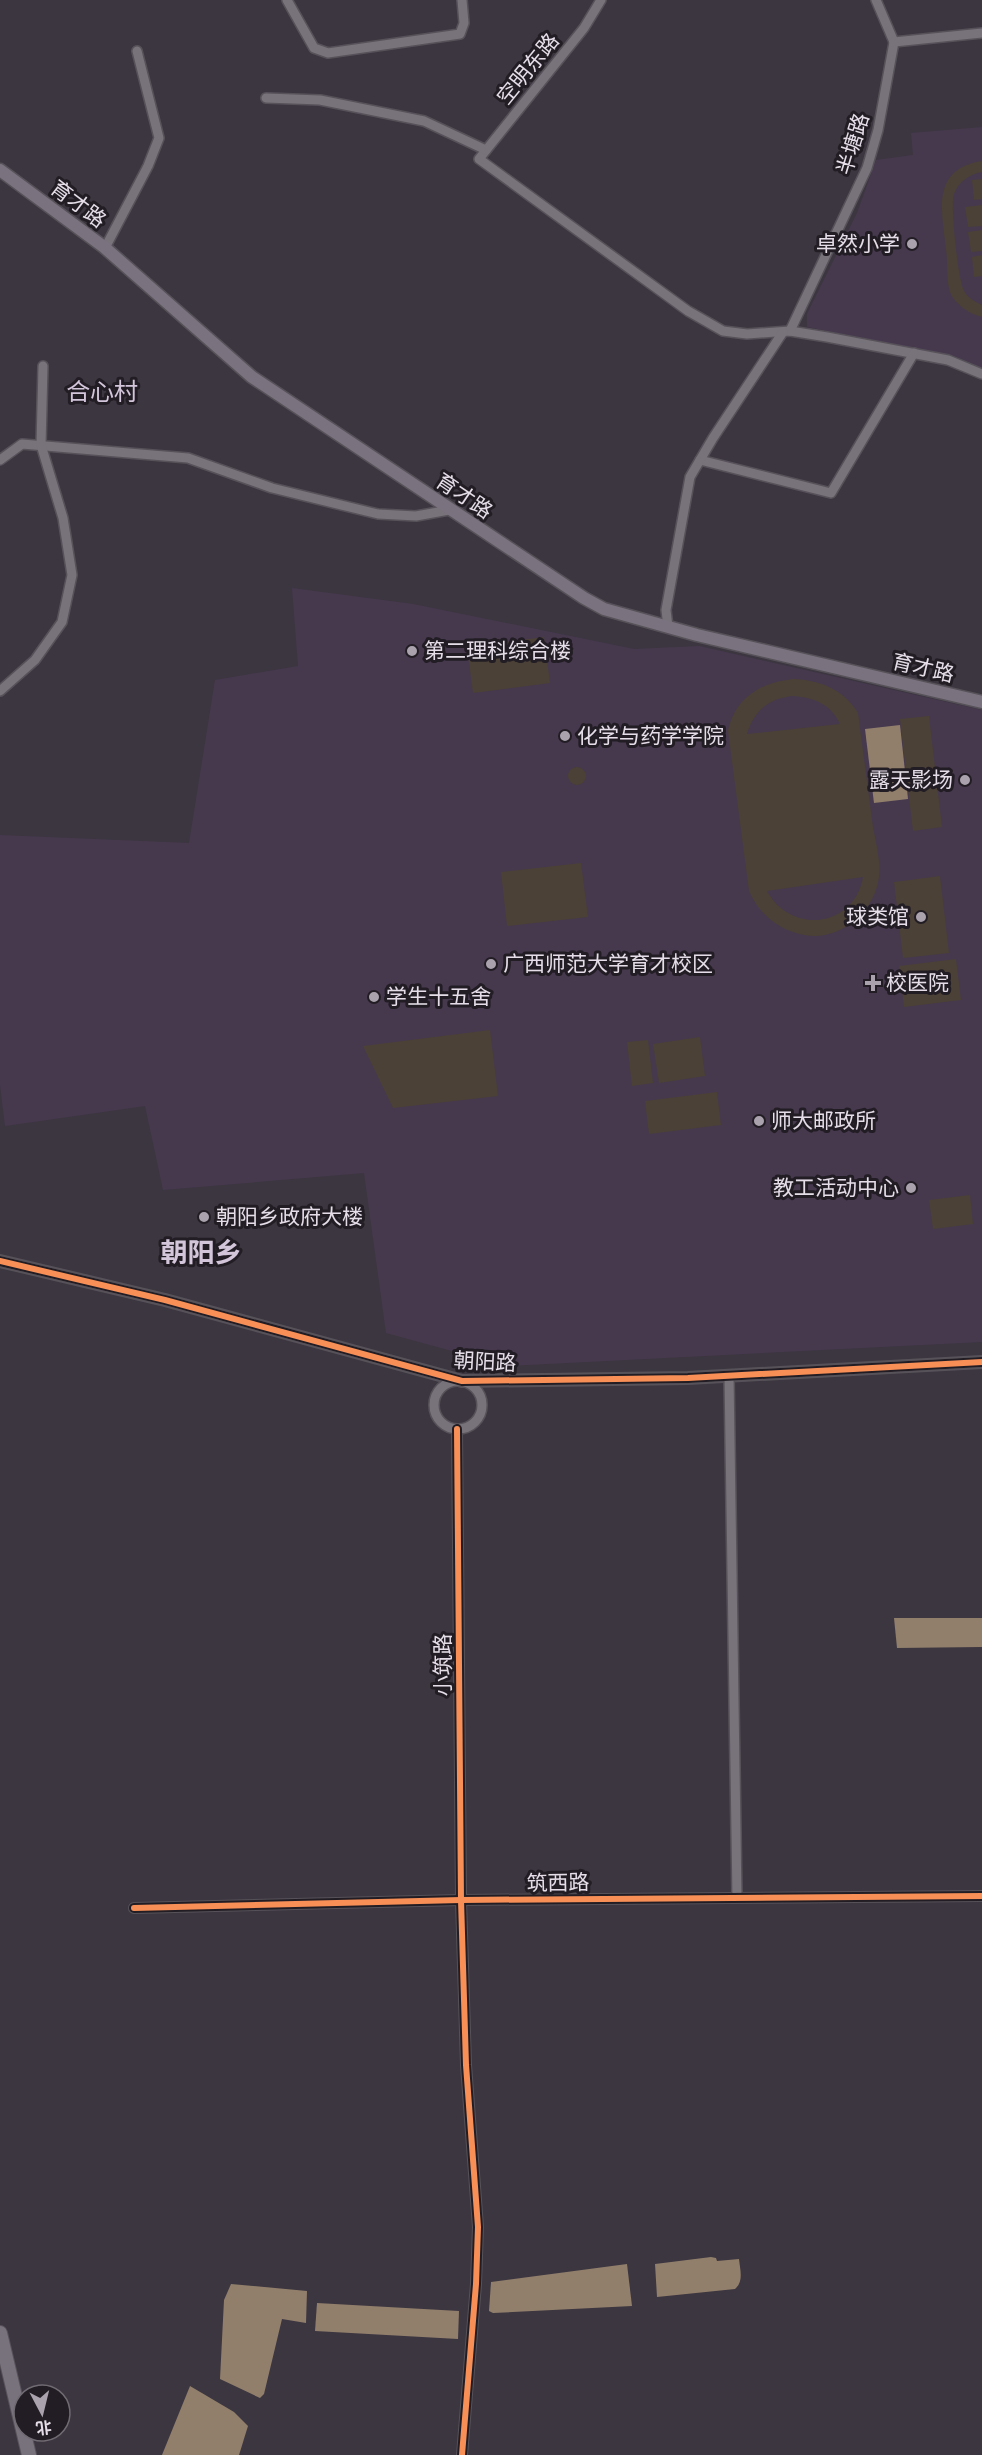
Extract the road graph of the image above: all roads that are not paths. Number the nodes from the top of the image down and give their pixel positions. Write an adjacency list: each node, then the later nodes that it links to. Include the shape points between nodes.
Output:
1 (287, 0): 2 (street, via 314,48 328,53 460,34 464,23)
2 (462, 0)
3 (602, 0): 9 (street, 空明东路)
4 (876, 0): 6 (street)
5 (982, 33): 6 (street)
6 (894, 42): 12 (street, 半塘路, via 867,168)
7 (137, 51): 11 (street, via 159,138)
8 (266, 99): 9 (street, via 320,100 424,121)
9 (486, 150): 12 (street, 空明东路, via 479,159 688,311 723,331)
10 (0, 170): 11 (main road, 育才路)
11 (105, 248): 19 (main road, 育才路, via 252,377)
12 (787, 331): 13 (street); 18 (street, 半塘路)
13 (914, 353): 15 (street, via 948,360); 18 (street, via 831,493)
14 (44, 366): 16 (street)
15 (982, 374)
16 (41, 446): 17 (street, via 22,444); 19 (street, via 188,458 273,488 378,514 416,516); 21 (street, via 63,518 72,575 62,622 35,660)
17 (0, 460)
18 (700, 460): 20 (street, 半塘路, via 690,477 666,610)
19 (449, 510): 20 (main road, 育才路, via 604,609)
20 (668, 627): 22 (main road, 育才路)
21 (0, 692)
22 (982, 702)
23 (0, 1261): 26 (street, 朝阳路, via 165,1300)
24 (982, 1362): 25 (street, 朝阳路)
25 (729, 1376): 26 (street, 朝阳路); 29 (street)
26 (462, 1381): 27 (street, via 476,1388 482,1411 473,1425); 27 (street, via 440,1388 434,1403 442,1424)
27 (457, 1429): 30 (street, 小筑路)
28 (982, 1896): 29 (street, 筑西路)
29 (737, 1898): 30 (street, 筑西路)
30 (461, 1900): 31 (street, 筑西路); 34 (street, 小筑路, via 466,2065 478,2227)
31 (134, 1908)
32 (0, 2333): 33 (main road)
33 (29, 2455)
34 (462, 2455)

